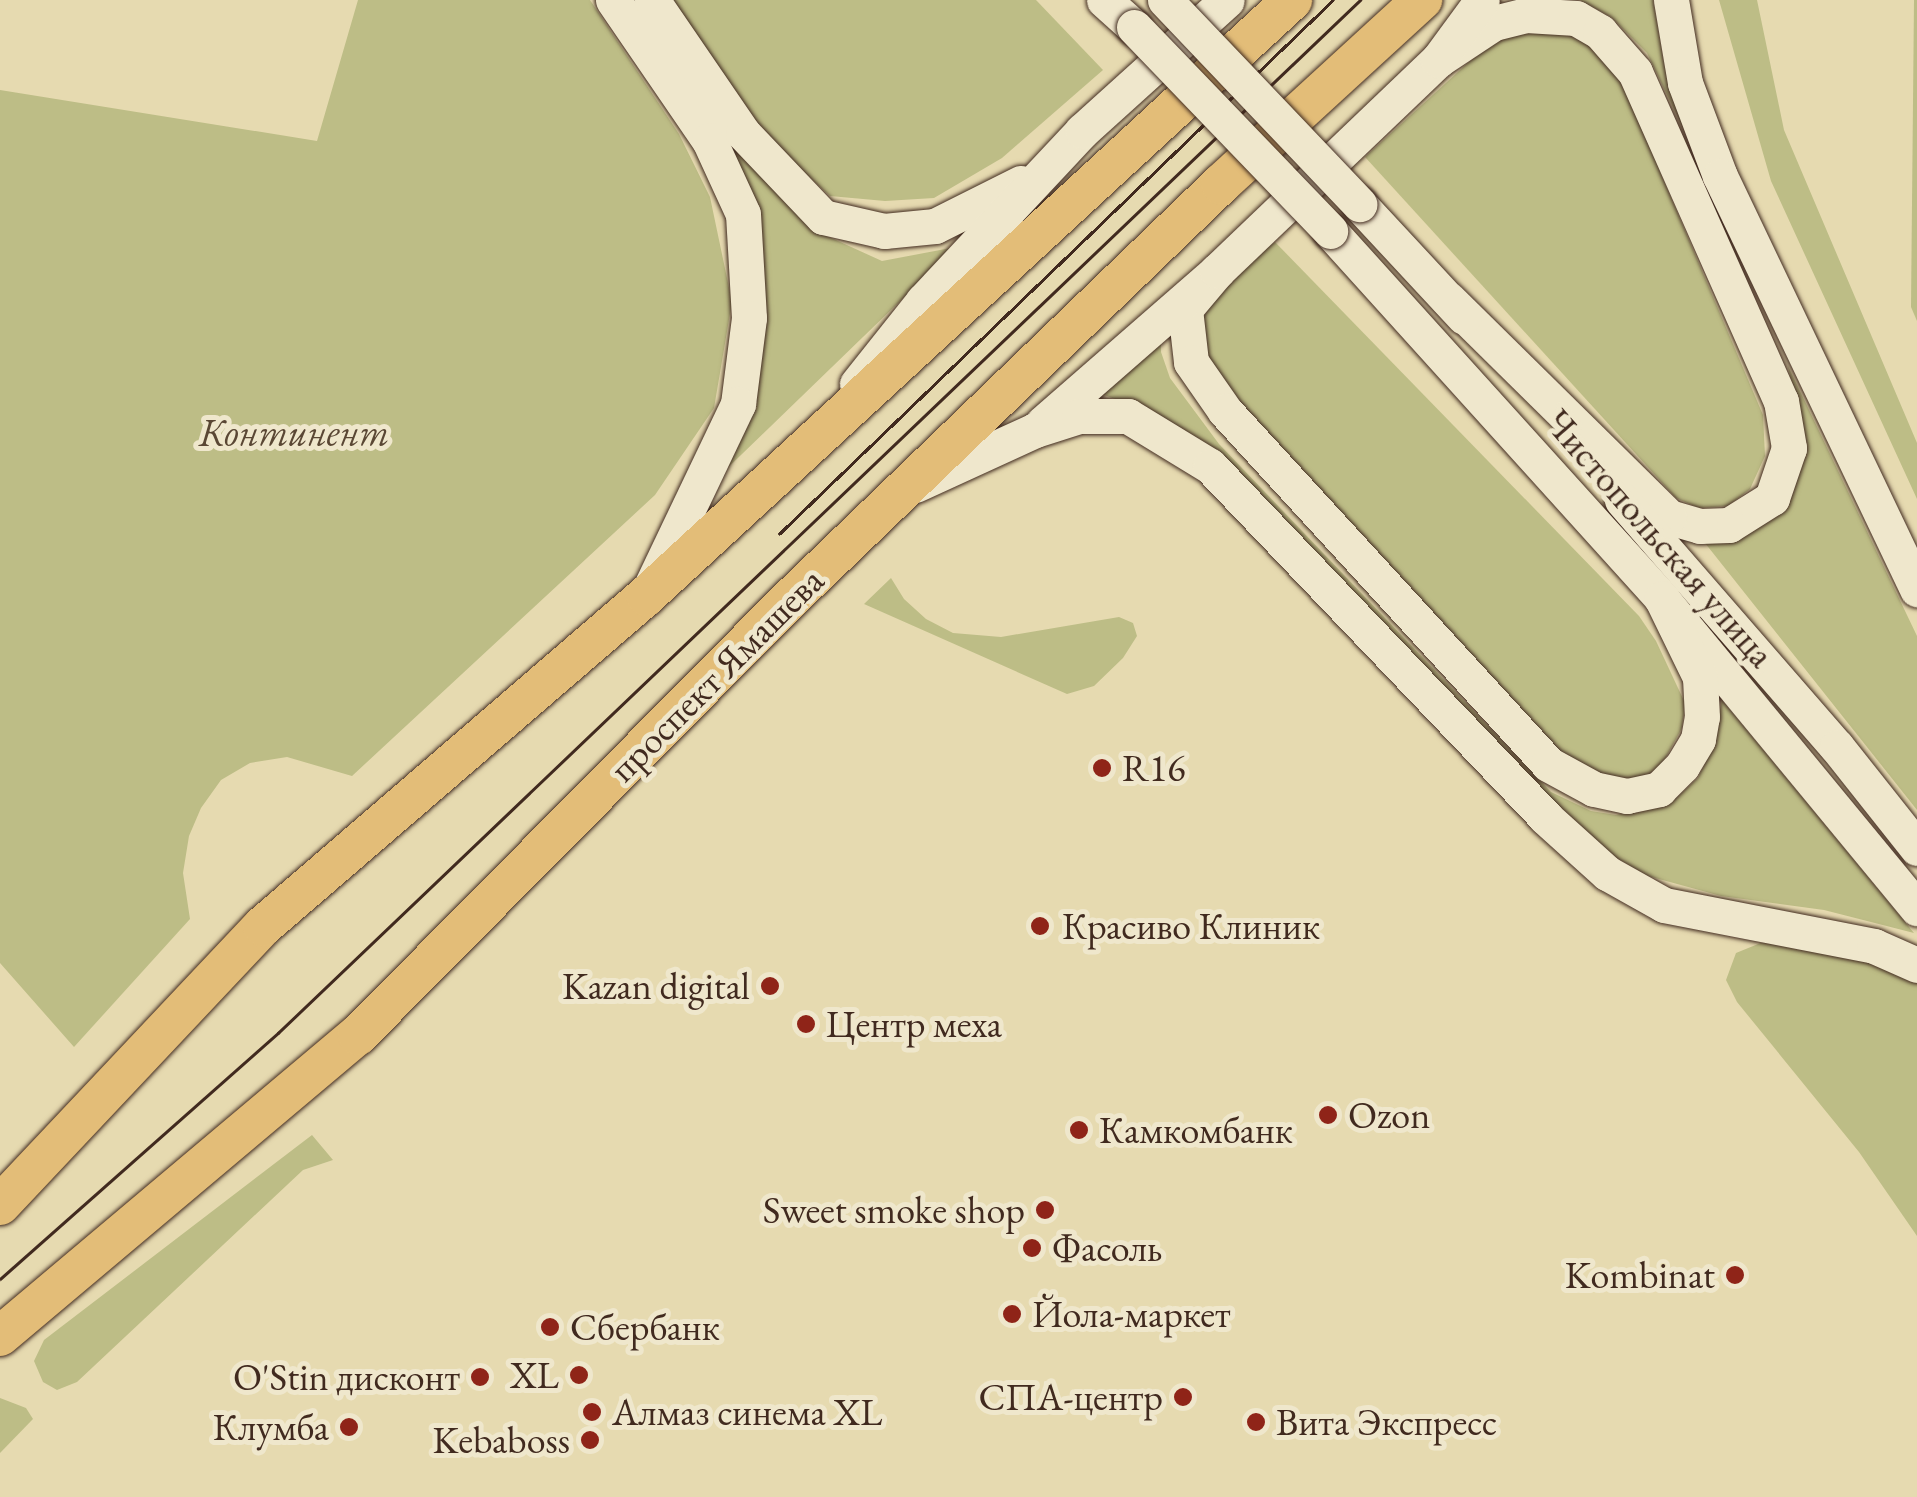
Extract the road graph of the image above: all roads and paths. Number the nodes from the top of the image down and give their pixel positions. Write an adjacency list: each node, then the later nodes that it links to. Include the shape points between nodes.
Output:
1 (613, 0): 18 (main road, via 709,140 743,214 749,318 738,404)
2 (652, 0): 11 (main road, via 743,133 823,217 884,232 936,226)
3 (1104, 0): 19 (main road, Чистопольская улица, bridge, via 1330,231)
4 (1164, 0): 13 (main road, Чистопольская улица, bridge)
5 (1227, 0): 11 (main road)
6 (1292, 0): 15 (main road)
7 (1422, 0): 16 (main road, проспект Ямашева)
8 (1482, 0): 10 (main road)
9 (1671, 0): 17 (main road, via 1686,83 1720,176)
10 (1438, 60): 12 (main road); 13 (main road, via 1494,23 1526,14 1576,18 1600,32 1635,72 1781,400 1789,448 1772,498 1729,524 1700,526 1669,517)
11 (1044, 172): 15 (main road, via 922,301)
12 (1217, 271): 14 (main road); 19 (main road, via 1185,309 1191,362 1224,411 1548,764 1594,789 1626,796 1659,789 1698,739 1700,677)
13 (1449, 300): 20 (main road, Чистопольская улица)
14 (1035, 430): 16 (main road); 22 (main road, via 1079,416 1128,416 1210,466 1545,816 1608,873 1664,905 1874,946)
15 (798, 459): 18 (main road)
16 (906, 490): 24 (main road, проспект Ямашева, via 716,671 358,1034)
17 (1917, 589)
18 (646, 596): 23 (main road, via 263,926)
19 (1662, 599): 21 (main road, Чистопольская улица)
20 (1917, 848)
21 (1917, 908)
22 (1917, 965)
23 (0, 1205)
24 (0, 1336)

